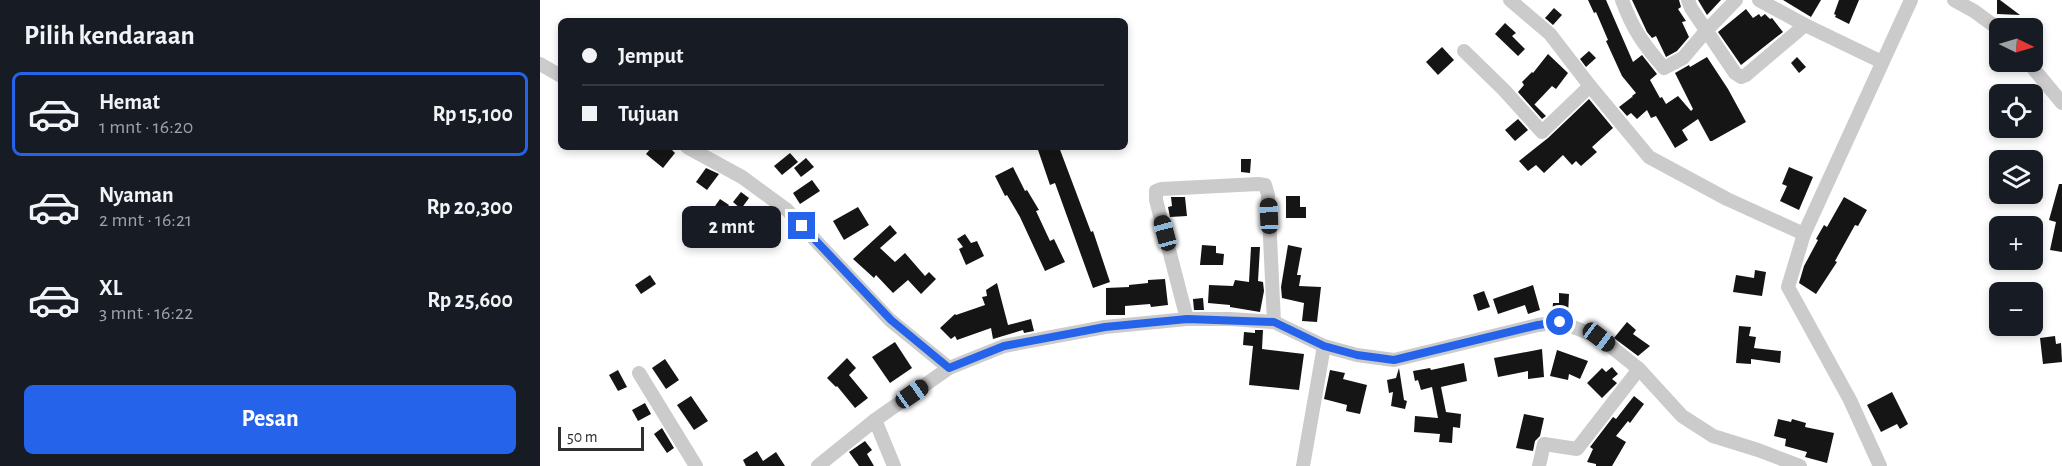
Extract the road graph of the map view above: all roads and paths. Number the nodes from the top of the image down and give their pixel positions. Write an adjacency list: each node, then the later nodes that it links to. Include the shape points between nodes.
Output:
1 (1509, 0): 16 (street, via 1550,34)
2 (1622, 0): 10 (street, via 1642,43 1664,68 1683,58)
3 (1688, 0): 10 (street)
4 (1736, 0): 10 (street)
5 (1759, 0): 9 (street)
6 (1911, 0): 12 (street)
7 (1954, 0): 8 (street)
8 (1989, 22)
9 (1805, 25): 10 (street, via 1741,77); 12 (street)
10 (1706, 31)
11 (1464, 51): 16 (street, via 1542,132)
12 (1882, 62): 19 (street)
13 (540, 64): 15 (street)
14 (2036, 72): 17 (street)
15 (558, 74)
16 (1590, 87): 19 (street, via 1649,157)
17 (2062, 103)
18 (692, 150): 23 (street, via 742,177 787,210 891,320)
19 (1804, 234): 33 (street, via 1788,287 1850,400)
20 (1187, 319): 21 (street); 21 (street, via 1156,191 1258,184 1265,185 1268,195); 23 (street, via 1105,327 1004,346)
21 (1274, 322): 22 (street)
22 (1324, 346): 24 (street, via 1394,360 1560,322 1599,337); 30 (street)
23 (949, 368): 26 (street)
24 (1639, 369): 31 (street, via 1577,450 1544,444); 32 (street, via 1682,416 1713,436)
25 (639, 373): 27 (street)
26 (875, 420): 28 (street); 29 (street)
27 (696, 466)
28 (818, 466)
29 (894, 466)
30 (1303, 466)
31 (1539, 466)
32 (1800, 466)
33 (1880, 466)

